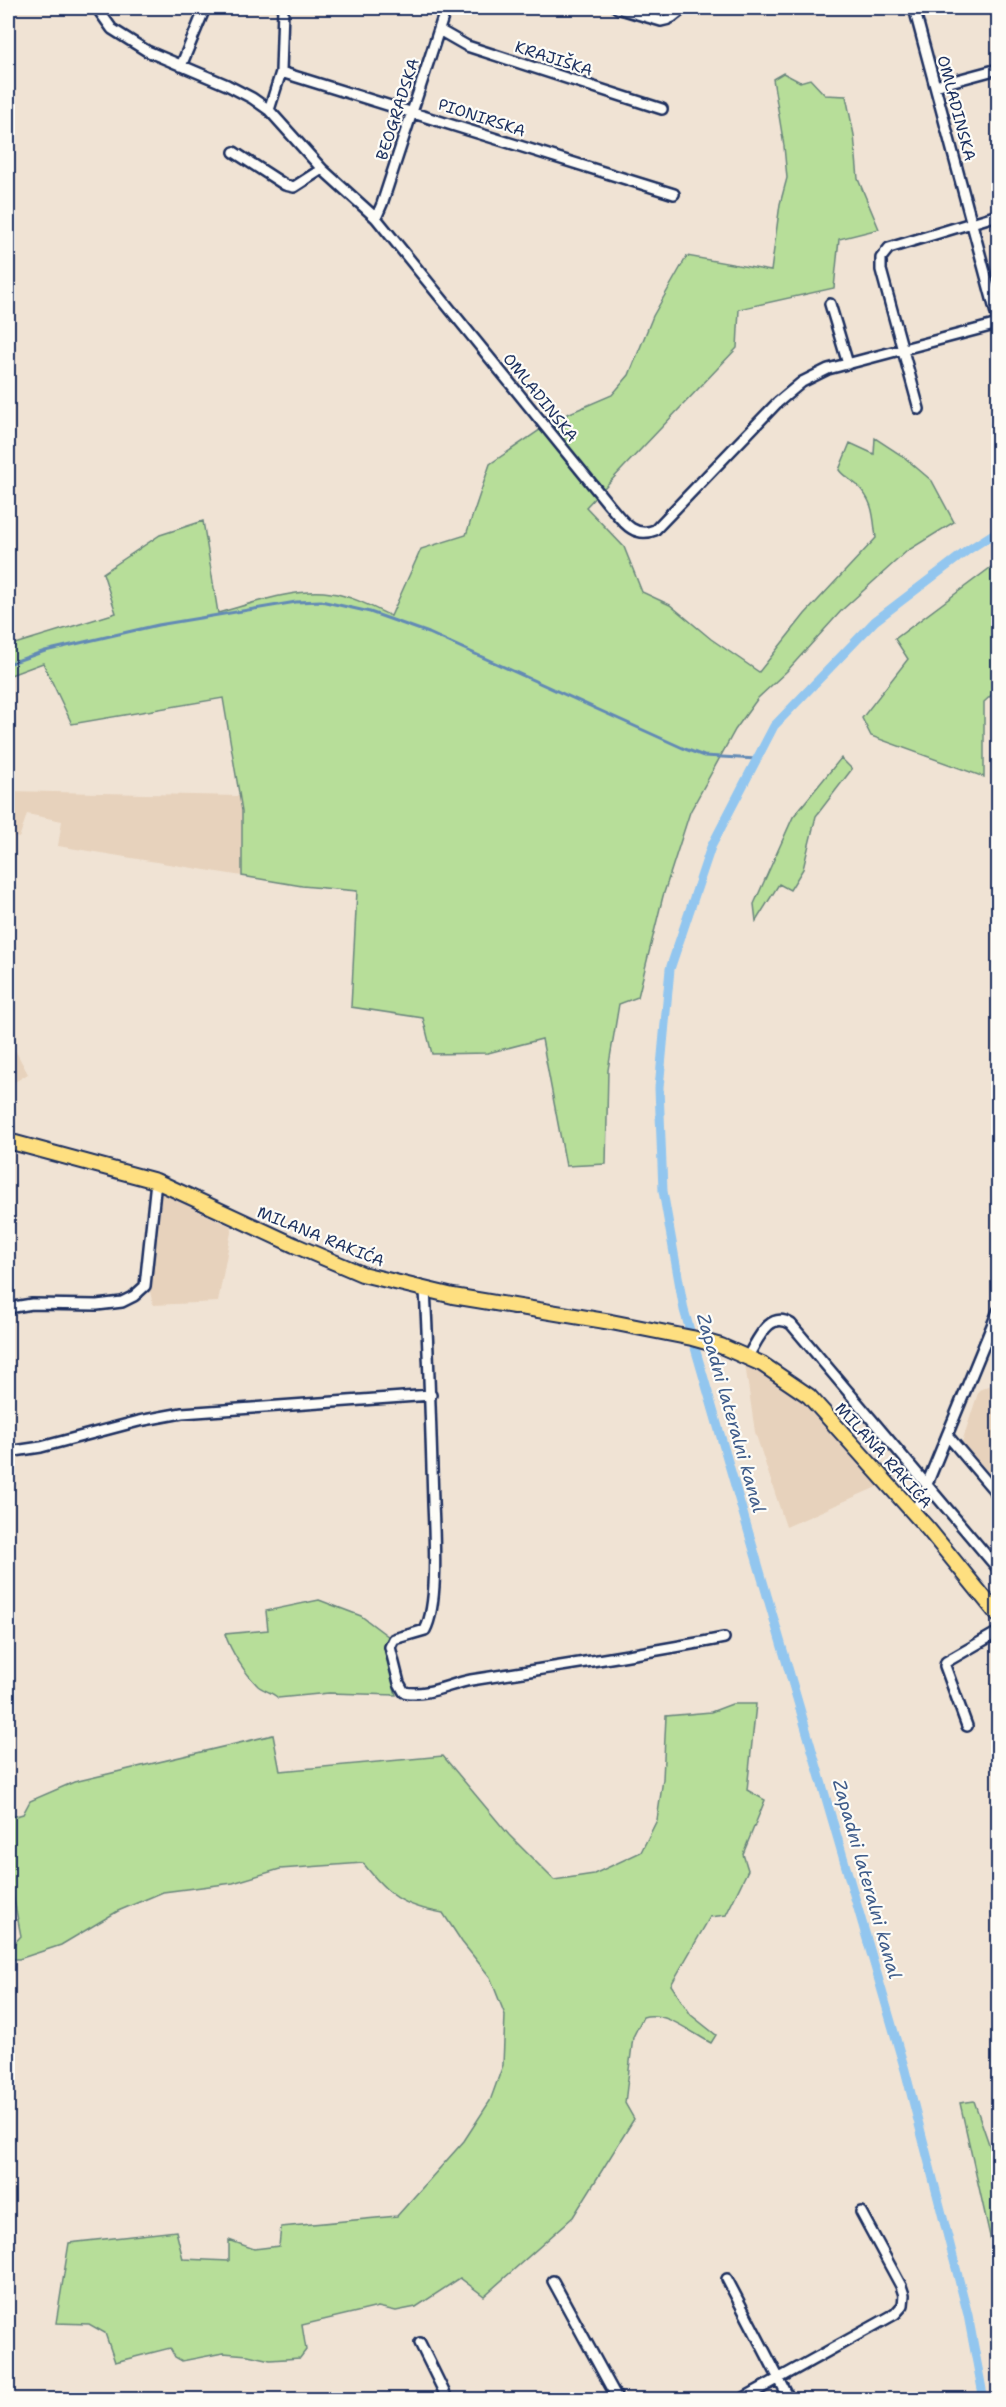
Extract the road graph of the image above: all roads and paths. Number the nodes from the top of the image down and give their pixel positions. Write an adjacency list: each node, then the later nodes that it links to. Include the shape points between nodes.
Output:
1 (97, 8): 9 (street, OMLADINSKA, via 112,29)
2 (205, 8): 9 (street)
3 (283, 8): 11 (street)
4 (446, 8): 8 (street, BEOGRADSKA)
5 (617, 8): 6 (street, via 661,21)
6 (682, 8)
7 (914, 8): 12 (street, OMLADINSKA)
8 (439, 30): 13 (street, KRAJIŠKA, via 467,46); 15 (street, BEOGRADSKA)
9 (181, 66): 14 (street, OMLADINSKA, via 236,90)
10 (999, 69): 12 (street)
11 (281, 72): 14 (street); 15 (street, PIONIRSKA)
12 (935, 86): 21 (street, OMLADINSKA)
13 (662, 109)
14 (269, 110): 17 (street, OMLADINSKA)
15 (411, 110): 18 (street, PIONIRSKA); 20 (street, BEOGRADSKA)
16 (234, 152): 17 (street, via 294,187)
17 (322, 169): 20 (street, OMLADINSKA)
18 (674, 194)
19 (999, 215): 21 (street)
20 (376, 218): 25 (street, OMLADINSKA, via 609,505 638,533 655,530 789,393 814,376)
21 (973, 223): 23 (street, OMLADINSKA); 24 (street, via 889,248 883,254 881,270)
22 (830, 304): 25 (street)
23 (999, 322): 24 (street, OMLADINSKA)
24 (904, 349): 25 (street, OMLADINSKA); 26 (street)
25 (848, 364)
26 (920, 409)
27 (8, 1141): 28 (main road, MILANA RAKIĆA)
28 (156, 1181): 29 (main road, MILANA RAKIĆA, via 334,1263); 30 (street, via 144,1286 140,1292 122,1302)
29 (425, 1290): 32 (main road, MILANA RAKIĆA, via 668,1333); 33 (street)
30 (8, 1308)
31 (999, 1311): 34 (street)
32 (748, 1356): 36 (street, via 770,1323 778,1320 791,1324); 38 (main road, MILANA RAKIĆA, via 809,1396)
33 (431, 1395): 35 (street, via 182,1413); 42 (street, via 434,1556 430,1620 425,1630 394,1639 390,1647 404,1692 423,1693 467,1681)
34 (947, 1435): 36 (street); 37 (street)
35 (8, 1452)
36 (927, 1484): 38 (street, via 924,1499); 39 (street)
37 (999, 1495)
38 (911, 1511): 40 (main road, MILANA RAKIĆA)
39 (999, 1569)
40 (999, 1615)
41 (999, 1632): 43 (street, via 946,1662)
42 (724, 1638)
43 (967, 1726)
44 (861, 2212): 48 (street, via 901,2286 903,2305 895,2314)
45 (728, 2280): 48 (street)
46 (553, 2281): 50 (street)
47 (420, 2343): 49 (street)
48 (779, 2378): 51 (street); 52 (street)
49 (448, 2400)
50 (618, 2400)
51 (740, 2400)
52 (790, 2400)

